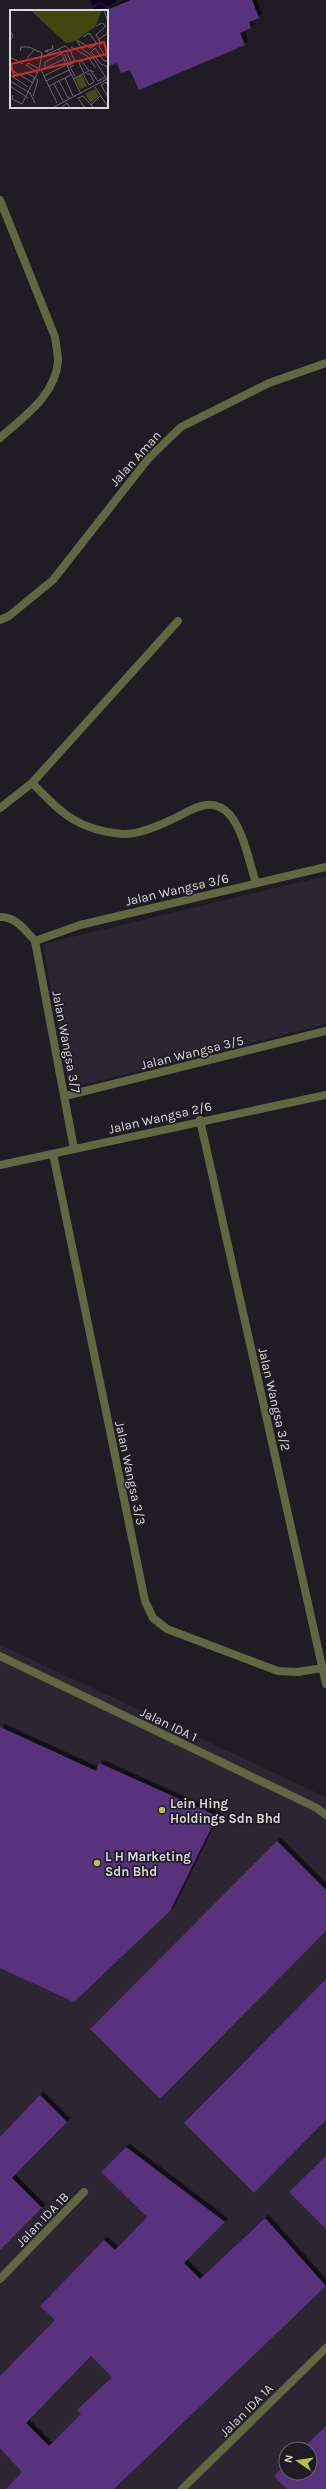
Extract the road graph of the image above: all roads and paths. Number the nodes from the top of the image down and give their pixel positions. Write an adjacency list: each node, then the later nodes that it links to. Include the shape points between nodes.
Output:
1 (0, 200): 3 (street, via 55,337 58,361 55,377 48,392)
2 (326, 363): 4 (street, Jalan Aman, via 269,383 181,427 148,459 53,580 9,616)
3 (0, 438)
4 (0, 620)
5 (178, 621): 6 (street)
6 (32, 783): 7 (street); 9 (street, via 69,818 91,828 124,834 174,819 203,804 216,806 229,814 236,824)
7 (0, 808)
8 (326, 868): 9 (street, Jalan Wangsa 3/6)
9 (256, 883): 11 (street, Jalan Wangsa 3/6, via 80,925)
10 (0, 917): 11 (street, via 6,916 18,922)
11 (35, 940): 14 (street, Jalan Wangsa 3/7)
12 (326, 1030): 14 (street, Jalan Wangsa 3/5)
13 (326, 1095): 15 (street, Jalan Wangsa 2/6)
14 (65, 1096): 16 (street, Jalan Wangsa 3/7)
15 (200, 1120): 16 (street, Jalan Wangsa 2/6); 20 (street, Jalan Wangsa 3/2)
16 (74, 1149): 17 (street, Jalan Wangsa 2/6)
17 (53, 1154): 18 (street, Jalan Wangsa 2/6); 20 (street, Jalan Wangsa 3/3, via 145,1601 153,1618 167,1629 278,1671 298,1672)
18 (0, 1165)
19 (0, 1656): 22 (street, Jalan IDA 1, via 317,1808)
20 (322, 1668): 21 (street, Jalan Wangsa 3/2)
21 (326, 1684)
22 (326, 1815)
23 (84, 2192): 24 (street, Jalan IDA 1B)
24 (0, 2279)
25 (326, 2348): 26 (street, Jalan IDA 1A)
26 (182, 2489)

